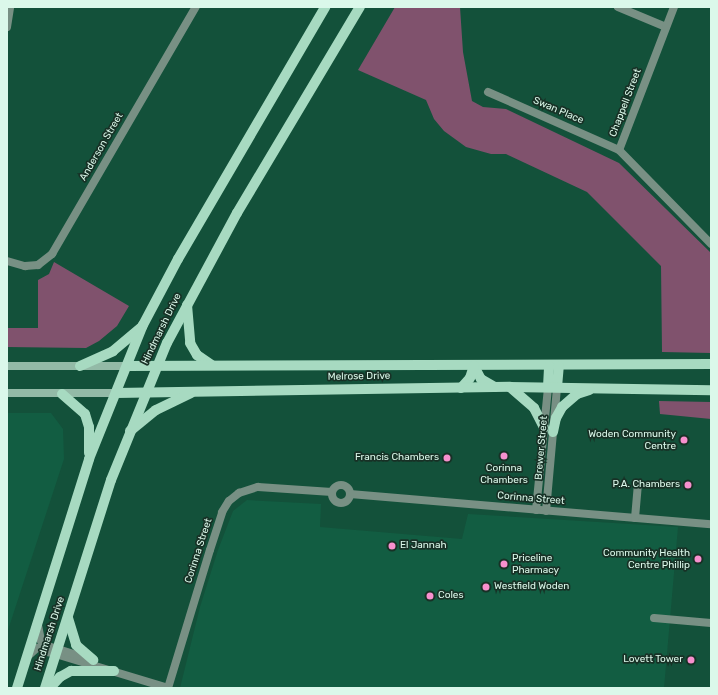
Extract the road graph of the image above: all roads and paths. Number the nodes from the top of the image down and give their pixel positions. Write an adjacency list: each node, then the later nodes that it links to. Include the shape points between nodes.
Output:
1 (10, 7): 7 (street)
2 (196, 7): 12 (street, Anderson Street, via 52,254 38,265 25,266)
3 (324, 7): 14 (main road, Hindmarsh Drive, via 178,259)
4 (360, 7): 13 (main road, Hindmarsh Drive)
5 (618, 7): 8 (street)
6 (674, 7): 8 (street, Chappell Street)
7 (7, 27)
8 (666, 27): 10 (street, Chappell Street)
9 (488, 92): 10 (street, Swan Place)
10 (619, 150): 11 (street, Chappell Street)
11 (711, 244)
12 (7, 260)
13 (187, 303): 16 (main road, Hindmarsh Drive); 17 (main road, via 190,343 197,355)
14 (144, 325): 19 (main road, via 113,351); 20 (main road, Hindmarsh Drive)
15 (711, 364): 22 (main road, Melrose Drive)
16 (157, 365): 17 (main road, Melrose Drive); 20 (main road, Melrose Drive); 32 (main road, Hindmarsh Drive)
17 (212, 365): 21 (main road, Melrose Drive)
18 (7, 366): 19 (main road, Melrose Drive)
19 (80, 366): 20 (main road, Melrose Drive)
20 (127, 366): 31 (main road, Hindmarsh Drive)
21 (474, 366): 22 (main road, Melrose Drive); 23 (main road, via 481,379 488,385); 26 (main road, via 470,378)
22 (554, 366): 25 (main road)
23 (497, 387): 24 (main road, Melrose Drive); 26 (main road, Melrose Drive)
24 (510, 387): 25 (main road, Melrose Drive); 34 (main road, via 534,408)
25 (553, 387): 27 (main road, Melrose Drive); 34 (street, Brewer Street)
26 (461, 388): 29 (main road, Melrose Drive)
27 (596, 388): 28 (main road, Melrose Drive); 34 (main road, via 577,394 562,407)
28 (711, 390)
29 (193, 392): 32 (main road, Melrose Drive); 35 (main road, via 156,410)
30 (7, 393): 33 (main road, Melrose Drive)
31 (116, 393): 32 (main road, Melrose Drive); 33 (main road, Melrose Drive); 36 (main road, Hindmarsh Drive)
32 (146, 393): 35 (main road, Hindmarsh Drive)
33 (62, 394): 36 (main road, via 85,414 90,427)
34 (549, 430): 40 (street, Brewer Street); 41 (street, Brewer Street)
35 (129, 432): 44 (main road, Hindmarsh Drive)
36 (89, 459): 46 (main road, Hindmarsh Drive)
37 (638, 484): 42 (street)
38 (332, 492): 39 (street, Corinna Street, via 341,485 346,487); 39 (street, Corinna Street, via 333,498 340,503 345,502); 56 (street, Corinna Street, via 258,487 239,493 229,501 222,512 207,557)
39 (350, 494): 40 (street, Corinna Street)
40 (536, 510): 41 (street, Corinna Street)
41 (546, 511): 42 (street, Corinna Street)
42 (635, 518): 43 (street, Corinna Street)
43 (711, 524)
44 (68, 618): 49 (main road, Hindmarsh Drive); 51 (main road, via 76,645)
45 (654, 618): 47 (street)
46 (38, 622): 48 (street); 50 (main road, Hindmarsh Drive)
47 (711, 622)
48 (43, 646): 49 (street); 50 (street)
49 (57, 651): 51 (street); 52 (street); 54 (main road, Hindmarsh Drive)
50 (28, 656): 53 (main road, Hindmarsh Drive)
51 (93, 660): 52 (street)
52 (114, 671): 55 (main road, via 71,671 60,677); 56 (street)
53 (18, 688)
54 (45, 688)
55 (50, 688)
56 (168, 688)

